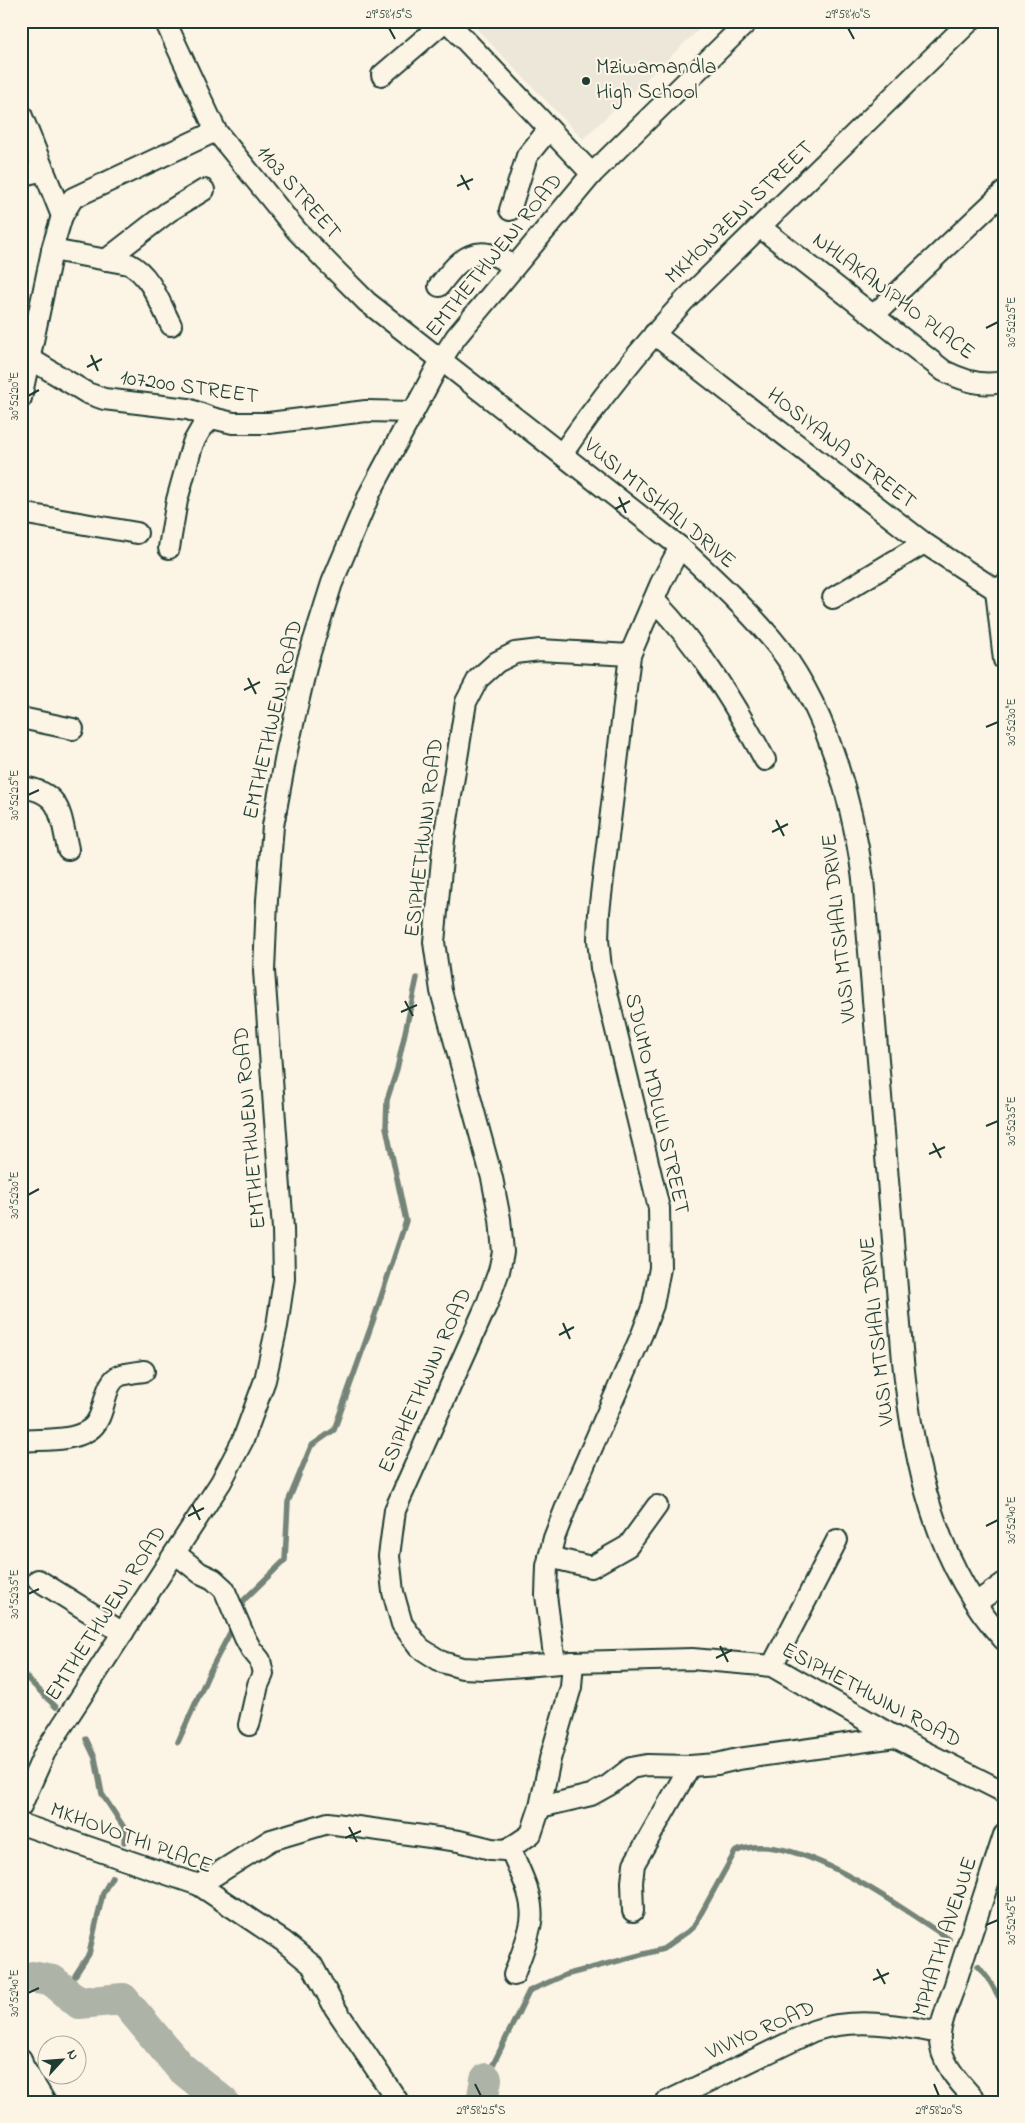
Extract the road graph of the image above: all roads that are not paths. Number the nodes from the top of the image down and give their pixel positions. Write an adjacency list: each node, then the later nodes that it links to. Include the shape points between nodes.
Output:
1 (164, 21): 8 (street, 1103 STREET)
2 (446, 21): 5 (street); 7 (street)
3 (748, 21): 11 (street, EMTHETHWENI ROAD)
4 (970, 21): 16 (street, MKHONZENI STREET)
5 (382, 75)
6 (21, 114): 9 (street)
7 (549, 129): 11 (street); 14 (street, via 527,156)
8 (216, 131): 15 (street, via 73,198); 25 (street, 1103 STREET, via 297,231 328,263 367,302)
9 (44, 170): 10 (street); 15 (street)
10 (21, 173)
11 (592, 174): 19 (street, EMTHETHWENI ROAD)
12 (204, 190): 18 (street, via 168,212)
13 (1004, 192): 21 (street)
14 (510, 210)
15 (62, 216): 17 (street)
16 (760, 227): 21 (street, NHLAKANIPHO PLACE); 23 (street, MKHONZENI STREET)
17 (52, 250): 18 (street); 24 (street)
18 (106, 260): 22 (street, via 138,268)
19 (514, 266): 20 (street, via 488,254 478,254 460,261); 25 (street, EMTHETHWENI ROAD, via 469,319)
20 (439, 286)
21 (874, 315): 26 (street, NHLAKANIPHO PLACE, via 944,371 965,381)
22 (171, 325)
23 (654, 334): 30 (street, MKHONZENI STREET); 33 (street, HOSIYANA STREET)
24 (25, 357): 27 (street); 29 (street, 107200 STREET, via 104,400 188,409)
25 (440, 360): 28 (street, EMTHETHWENI ROAD); 30 (street, VUSI MTSHALI DRIVE)
26 (1004, 381)
27 (21, 398)
28 (412, 412): 29 (street, 107200 STREET, via 366,411 269,423 233,423); 50 (street, EMTHETHWENI ROAD, via 370,493 332,583 308,659 272,826 264,971 283,1229 284,1279 277,1326 265,1380 243,1440 221,1482)
29 (212, 418): 35 (street, via 201,429 190,453 177,500)
30 (562, 454): 34 (street, VUSI MTSHALI DRIVE)
31 (21, 513): 32 (street)
32 (137, 533)
33 (924, 543): 36 (street, HOSIYANA STREET); 37 (street)
34 (680, 547): 38 (street, SDUMO MDLULI STREET); 54 (street, VUSI MTSHALI DRIVE, via 734,599 782,653 810,699 843,784 863,880 908,1411 929,1506 948,1555)
35 (169, 548)
36 (1000, 588): 40 (street)
37 (833, 598)
38 (654, 600): 39 (street, SDUMO MDLULI STREET); 43 (street, via 712,668)
39 (630, 656): 51 (street, SDUMO MDLULI STREET, via 598,912 598,940 601,968 659,1208 660,1268 653,1304 642,1334 568,1502); 57 (street, ESIPHETHWINI ROAD, via 540,650 515,653 497,662 478,679 466,702 444,839 434,942 441,991 492,1178 503,1252 487,1304 395,1510 389,1556 393,1592 402,1624 420,1648 442,1662 462,1668 485,1669)
40 (1004, 660)
41 (21, 718): 42 (street)
42 (73, 729)
43 (765, 760)
44 (21, 786): 45 (street, via 38,789 53,800)
45 (68, 849)
46 (144, 1371): 47 (street, via 120,1375 112,1382 98,1421 91,1429 76,1436)
47 (21, 1441)
48 (657, 1506): 51 (street, via 628,1546 591,1567)
49 (837, 1540): 58 (street)
50 (175, 1553): 55 (street, EMTHETHWENI ROAD); 59 (street, via 224,1589 245,1638 260,1660 263,1674)
51 (549, 1557): 57 (street, SDUMO MDLULI STREET, via 546,1595)
52 (38, 1580): 55 (street)
53 (1004, 1583): 54 (street)
54 (976, 1603): 56 (street, VUSI MTSHALI DRIVE)
55 (122, 1633): 63 (street, EMTHETHWENI ROAD, via 45,1752)
56 (1004, 1640)
57 (564, 1663): 58 (street, ESIPHETHWINI ROAD, via 692,1659); 64 (street, SDUMO MDLULI STREET, via 571,1687)
58 (772, 1666): 60 (street, ESIPHETHWINI ROAD)
59 (249, 1725)
60 (895, 1737): 61 (street); 62 (street, ESIPHETHWINI ROAD)
61 (690, 1766): 64 (street, via 631,1768 591,1795); 69 (street, via 634,1864)
62 (1004, 1792)
63 (21, 1806)
64 (540, 1807): 67 (street, SDUMO MDLULI STREET, via 530,1834)
65 (21, 1824): 68 (street, MKHOVOTHI PLACE)
66 (1004, 1835): 71 (street, MPHATHI AVENUE)
67 (510, 1848): 68 (street, via 491,1849 459,1841 328,1823 271,1840); 70 (street, via 531,1905 531,1922)
68 (199, 1885): 73 (street, MKHOVOTHI PLACE, via 284,1941 312,1965 335,2008)
69 (633, 1911)
70 (514, 1975)
71 (940, 2033): 75 (street, VIVIYO ROAD, via 904,2026 844,2023 829,2026); 76 (street, MPHATHI AVENUE, via 942,2052 949,2067)
72 (22, 2066): 74 (street)
73 (397, 2100)
74 (45, 2102)
75 (666, 2102)
76 (978, 2102)

